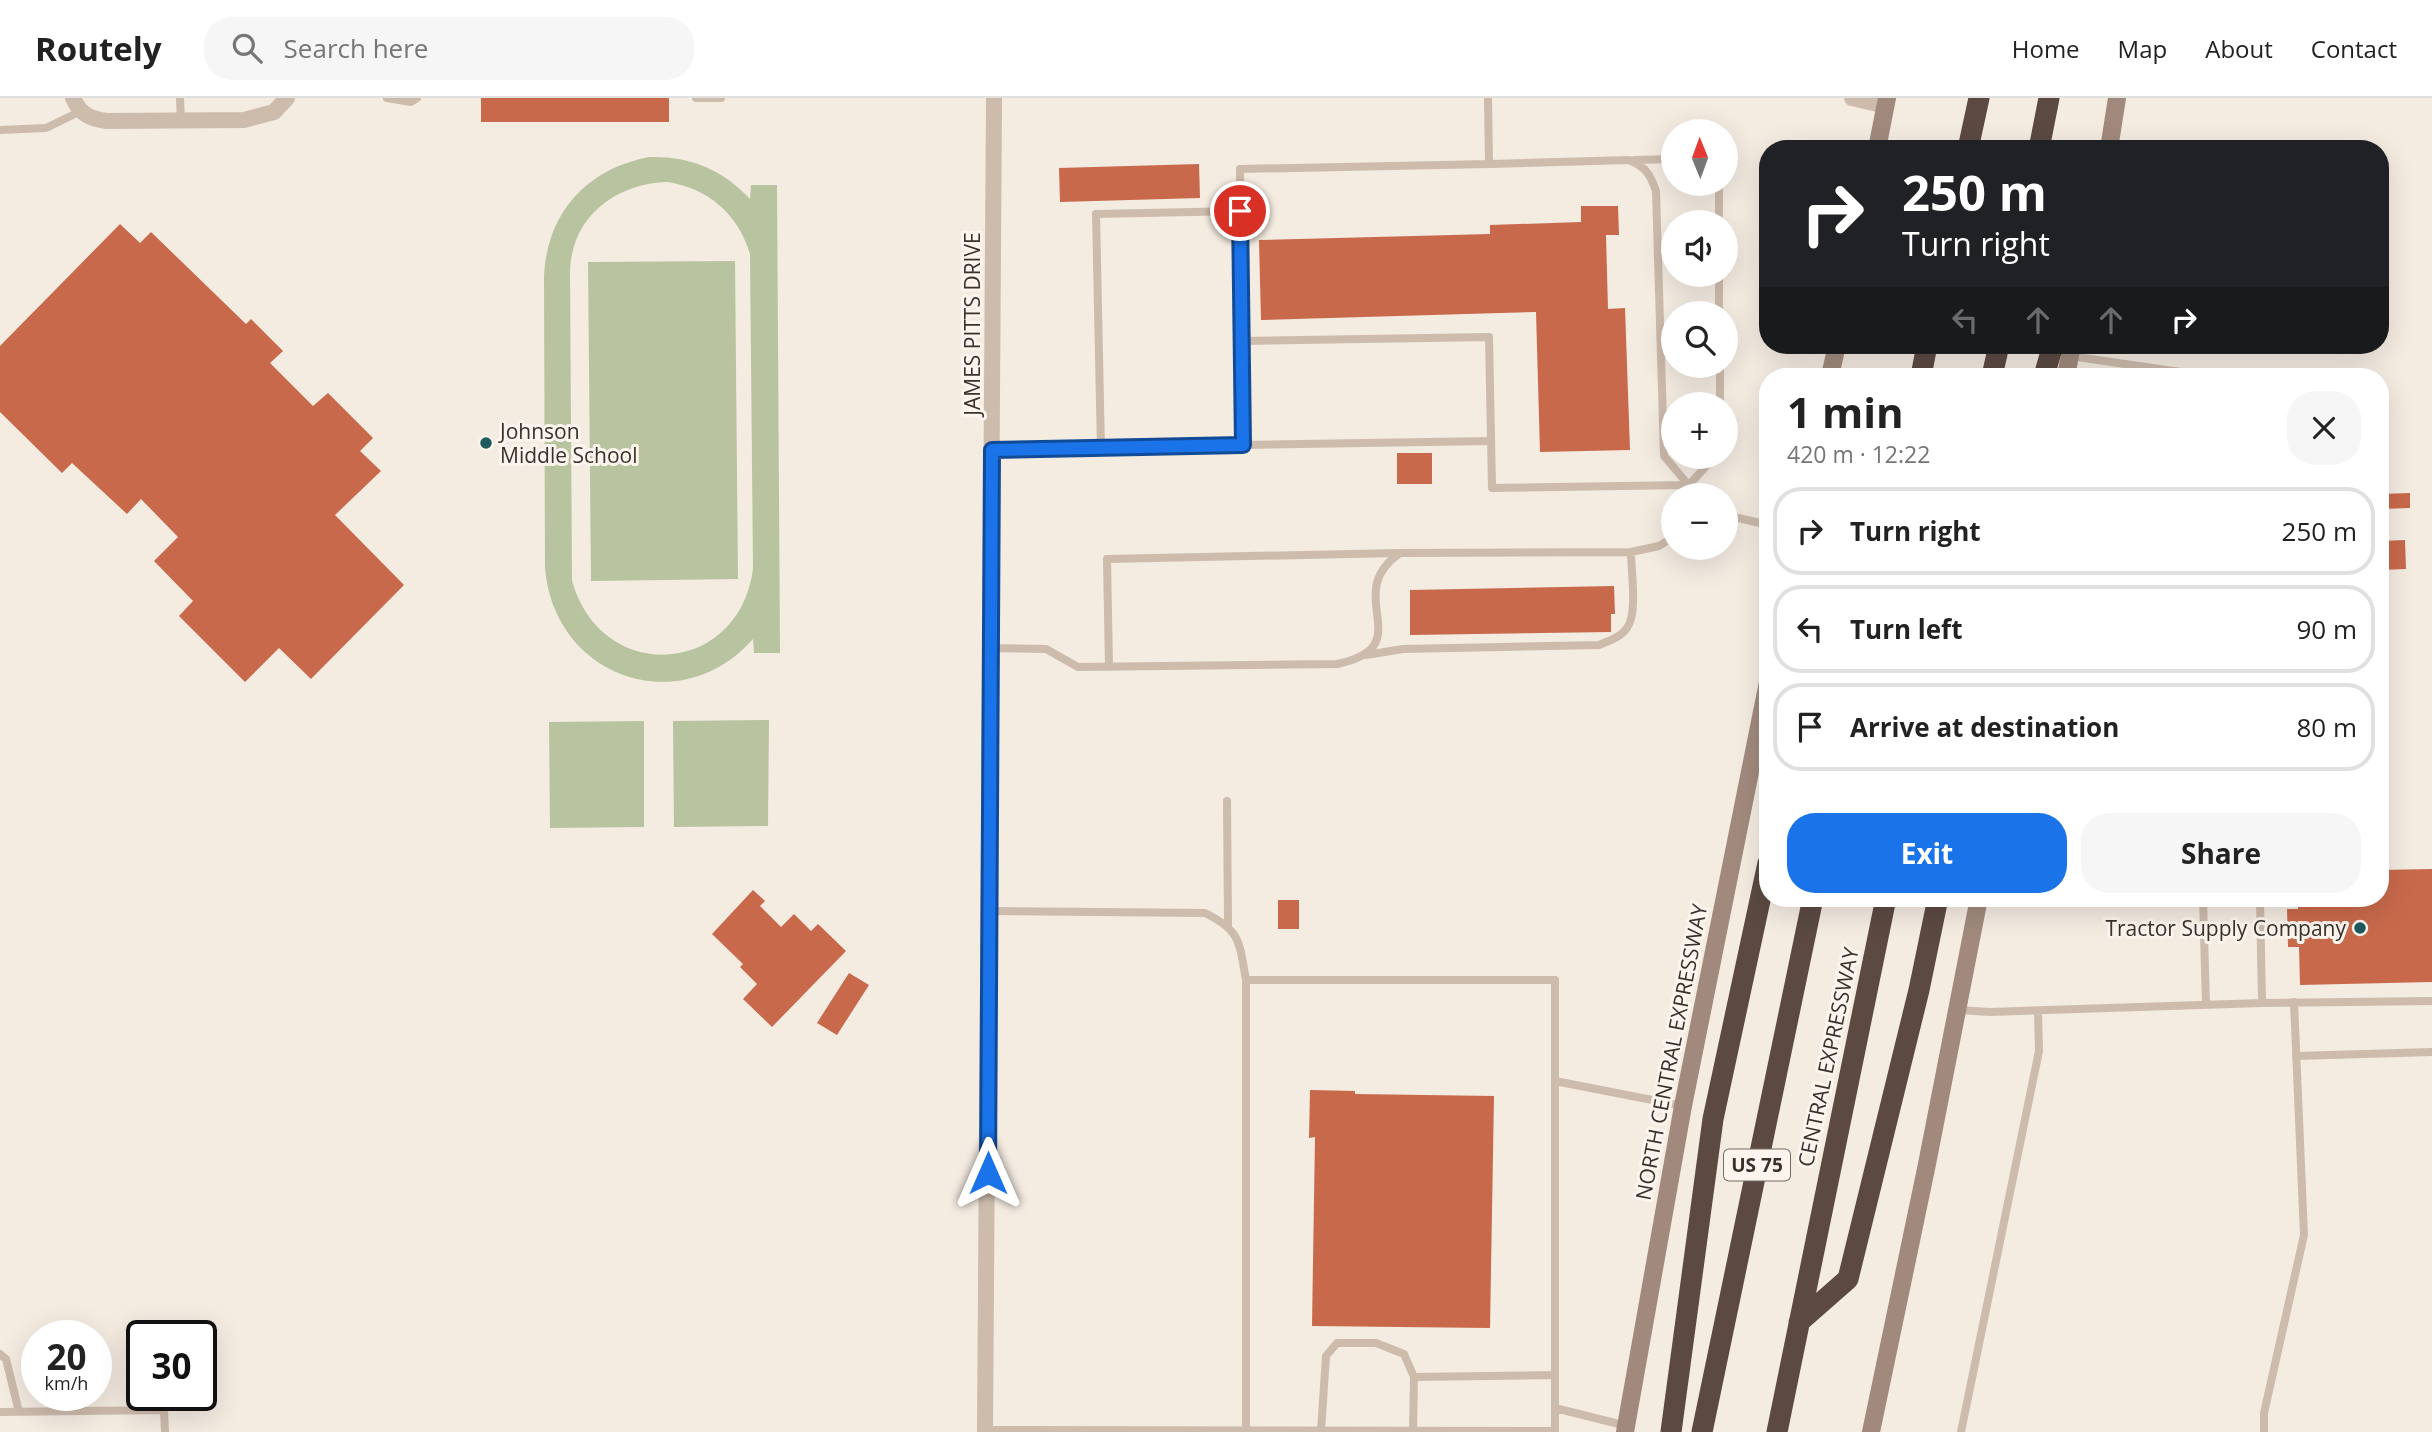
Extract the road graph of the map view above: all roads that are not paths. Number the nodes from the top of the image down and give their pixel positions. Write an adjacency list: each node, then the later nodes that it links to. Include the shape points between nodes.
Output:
1 (180, 98): 15 (lane)
2 (287, 98): 15 (street, via 274,112 244,120)
3 (387, 98): 4 (lane, via 411,102)
4 (417, 98)
5 (696, 98): 6 (lane)
6 (721, 98)
7 (994, 98): 31 (street, JAMES PITTS DRIVE)
8 (1488, 98): 23 (lane)
9 (1852, 98): 13 (street)
10 (1979, 98): 18 (highway)
11 (2049, 98): 19 (highway)
12 (2117, 98): 20 (main road)
13 (1886, 102): 17 (main road)
14 (77, 105): 15 (street, via 92,119); 16 (lane, via 46,128)
15 (181, 121)
16 (0, 130)
17 (1879, 140)
18 (1970, 140)
19 (2041, 140)
20 (2110, 140)
21 (1661, 159): 22 (lane)
22 (1629, 160): 23 (lane); 33 (lane, via 1645,167 1657,191 1664,456)
23 (1489, 164): 24 (lane, via 1240,169)
24 (1240, 211): 25 (lane); 30 (lane, via 1096,214)
25 (1242, 341): 28 (lane, via 1489,337); 29 (lane)
26 (2095, 354): 27 (lane)
27 (2166, 368)
28 (1492, 441): 29 (lane); 35 (lane, via 1492,488)
29 (1243, 445): 30 (lane)
30 (1101, 449): 31 (lane)
31 (992, 450): 41 (street, JAMES PITTS DRIVE)
32 (1703, 469): 34 (lane)
33 (1687, 483)
34 (1691, 483)
35 (1661, 485)
36 (1738, 518): 37 (lane)
37 (1759, 523)
38 (1661, 545): 39 (lane)
39 (1631, 552): 40 (lane); 42 (lane, via 1633,613 1628,628 1599,645 1403,649)
40 (1400, 553): 42 (lane, via 1381,571 1374,600 1379,638); 43 (lane, via 1107,559)
41 (991, 648): 43 (lane, via 1046,649 1079,667); 53 (street, JAMES PITTS DRIVE)
42 (1366, 655): 43 (lane, via 1337,664)
43 (1108, 667)
44 (1759, 727): 65 (main road, NORTH CENTRAL EXPRESSWAY)
45 (1227, 801): 54 (lane)
46 (1759, 905): 79 (highway, via 1713,1119)
47 (1811, 907): 80 (highway, US 75)
48 (1884, 907): 66 (highway, CENTRAL EXPRESSWAY)
49 (1936, 907): 66 (highway, via 1848,1279)
50 (1977, 907): 60 (main road)
51 (2203, 907): 59 (lane)
52 (2260, 907): 58 (lane)
53 (989, 911): 54 (lane, via 1191,912); 74 (street, JAMES PITTS DRIVE)
54 (1228, 924): 55 (lane, via 1240,945)
55 (1246, 980): 64 (lane, via 1555,980); 75 (lane)
56 (2432, 1001): 57 (lane)
57 (2294, 1002): 58 (lane); 63 (lane)
58 (2262, 1003): 59 (lane)
59 (2206, 1005): 61 (lane)
60 (1957, 1010): 61 (lane); 82 (main road)
61 (2038, 1011): 83 (lane, via 2039,1051)
62 (2432, 1052): 63 (lane)
63 (2297, 1056): 84 (lane, via 2304,1235 2264,1413)
64 (1555, 1081): 65 (lane); 68 (lane)
65 (1683, 1105): 73 (main road, NORTH CENTRAL EXPRESSWAY)
66 (1799, 1322): 81 (highway, CENTRAL EXPRESSWAY)
67 (0, 1354): 72 (lane, via 6,1359)
68 (1555, 1375): 69 (lane); 70 (lane)
69 (1414, 1377): 76 (lane, via 1404,1354 1376,1343 1337,1343 1326,1356); 77 (lane)
70 (1555, 1408): 73 (lane); 77 (lane, via 1555,1431)
71 (0, 1412): 72 (lane)
72 (19, 1412): 78 (lane, via 164,1410)
73 (1626, 1429)
74 (985, 1431): 75 (lane)
75 (1246, 1431): 76 (lane)
76 (1321, 1431): 77 (lane)
77 (1413, 1431)
78 (164, 1432)
79 (1671, 1432)
80 (1702, 1432)
81 (1777, 1432)
82 (1871, 1432)
83 (1961, 1432)
84 (2264, 1432)

